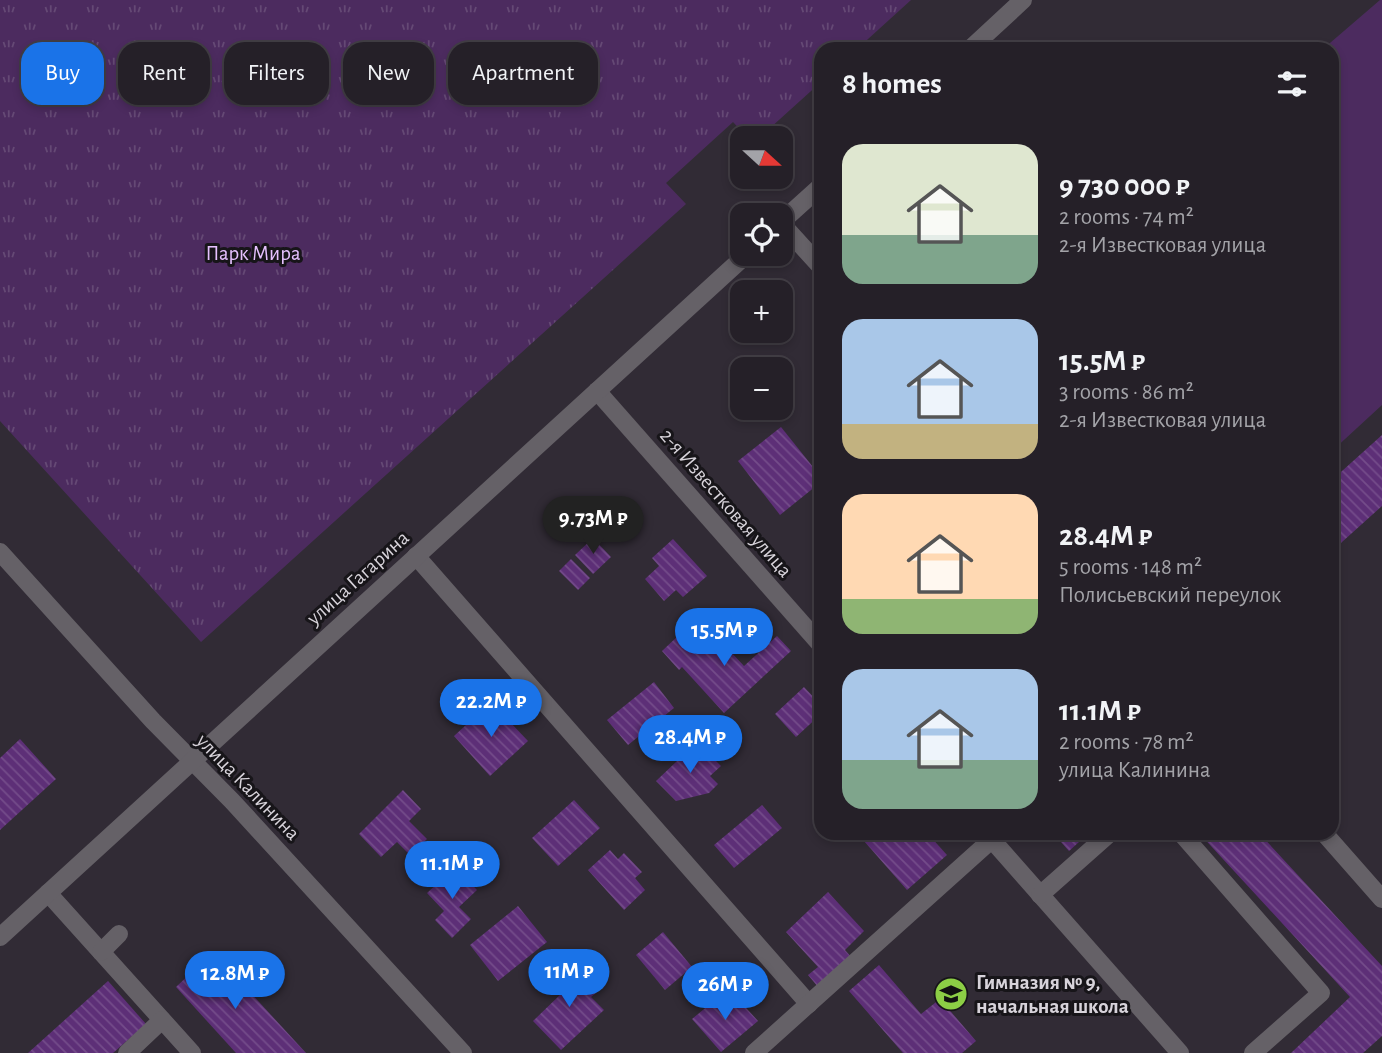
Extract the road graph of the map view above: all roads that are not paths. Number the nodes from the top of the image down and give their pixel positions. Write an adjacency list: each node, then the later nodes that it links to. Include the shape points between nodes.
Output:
1 (1023, 0): 2 (street)
2 (978, 42)
3 (814, 192): 4 (street)
4 (793, 212)
5 (793, 236): 6 (street)
6 (814, 259)
7 (734, 266): 8 (street, улица Гагарина)
8 (597, 391): 10 (street, улица Гагарина); 11 (street, 2-я Известковая улица)
9 (0, 552): 12 (street, улица Калинина)
10 (416, 556): 12 (street, улица Гагарина); 24 (street)
11 (814, 637)
12 (192, 761): 18 (street, улица Гагарина); 28 (street, улица Калинина)
13 (987, 840): 24 (street)
14 (996, 840): 19 (street)
15 (1102, 840): 19 (street)
16 (1187, 840): 31 (street, via 1321,993)
17 (1330, 840): 20 (street)
18 (48, 894): 22 (street, улица Гагарина); 23 (street)
19 (1040, 895): 30 (street)
20 (1382, 899)
21 (119, 934): 23 (street)
22 (0, 937)
23 (101, 952): 25 (street)
24 (808, 1004): 29 (street)
25 (162, 1020): 26 (street); 27 (street)
26 (127, 1053)
27 (192, 1053)
28 (463, 1053)
29 (754, 1053)
30 (1180, 1053)
31 (1253, 1053)

